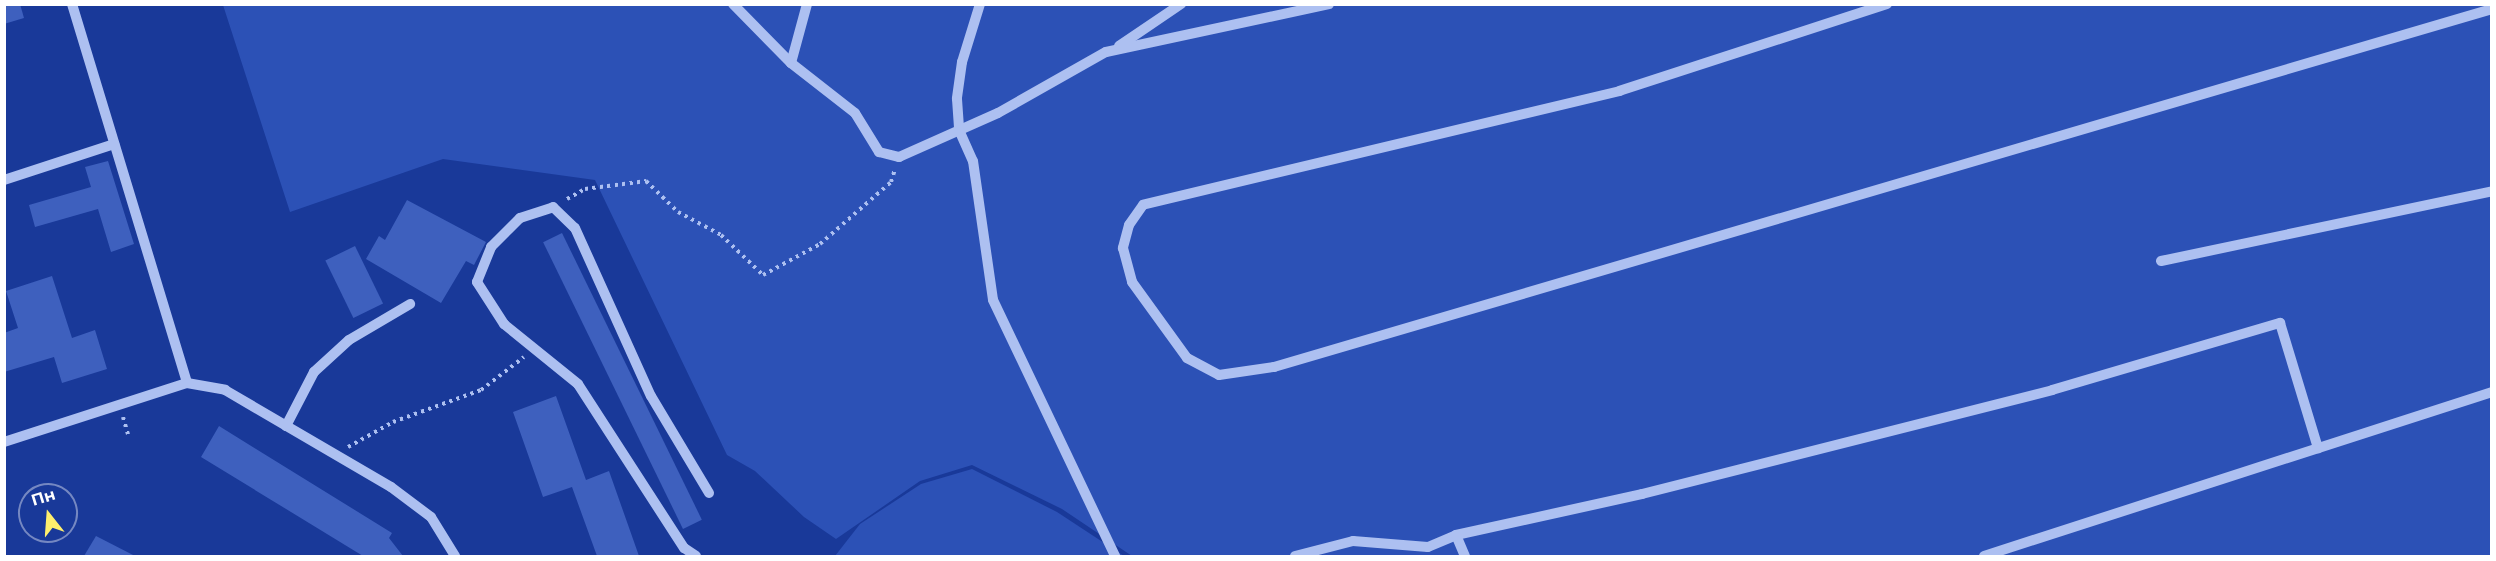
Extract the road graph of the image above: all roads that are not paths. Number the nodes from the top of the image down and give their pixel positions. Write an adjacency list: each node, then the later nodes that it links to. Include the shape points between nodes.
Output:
1 (72, 4): 12 (street)
2 (733, 4): 10 (street)
3 (807, 4): 10 (street)
4 (1181, 4): 9 (street)
5 (1329, 4): 9 (street)
6 (1887, 4): 8 (street, via 1620,91 1143,205 1129,225 1123,248 1132,282 1187,357 1219,375 1274,367)
7 (980, 5): 11 (street, via 962,62)
8 (2492, 9)
9 (1115, 49): 11 (street)
10 (791, 63): 11 (street, via 855,113 879,152 899,157)
11 (955, 132): 26 (street, via 973,162 993,300)
12 (114, 144): 13 (street); 17 (street)
13 (4, 180)
14 (2492, 191): 15 (street)
15 (2161, 261)
16 (410, 304): 19 (street, via 349,340 314,372)
17 (187, 383): 19 (street, via 225,390); 20 (street)
18 (2492, 392): 21 (street)
19 (285, 426): 24 (street, via 391,487 431,518)
20 (4, 442)
21 (2318, 448): 23 (street, via 2280,323 2052,390 1642,494); 29 (street)
22 (709, 493): 25 (street, via 651,396 574,228 553,207 520,218 491,247 477,282 504,324 578,384 684,548)
23 (1456, 535): 27 (street, via 1428,547 1353,541); 28 (street)
24 (455, 556)
25 (696, 556)
26 (1115, 556)
27 (1295, 556)
28 (1465, 556)
29 (1984, 556)

